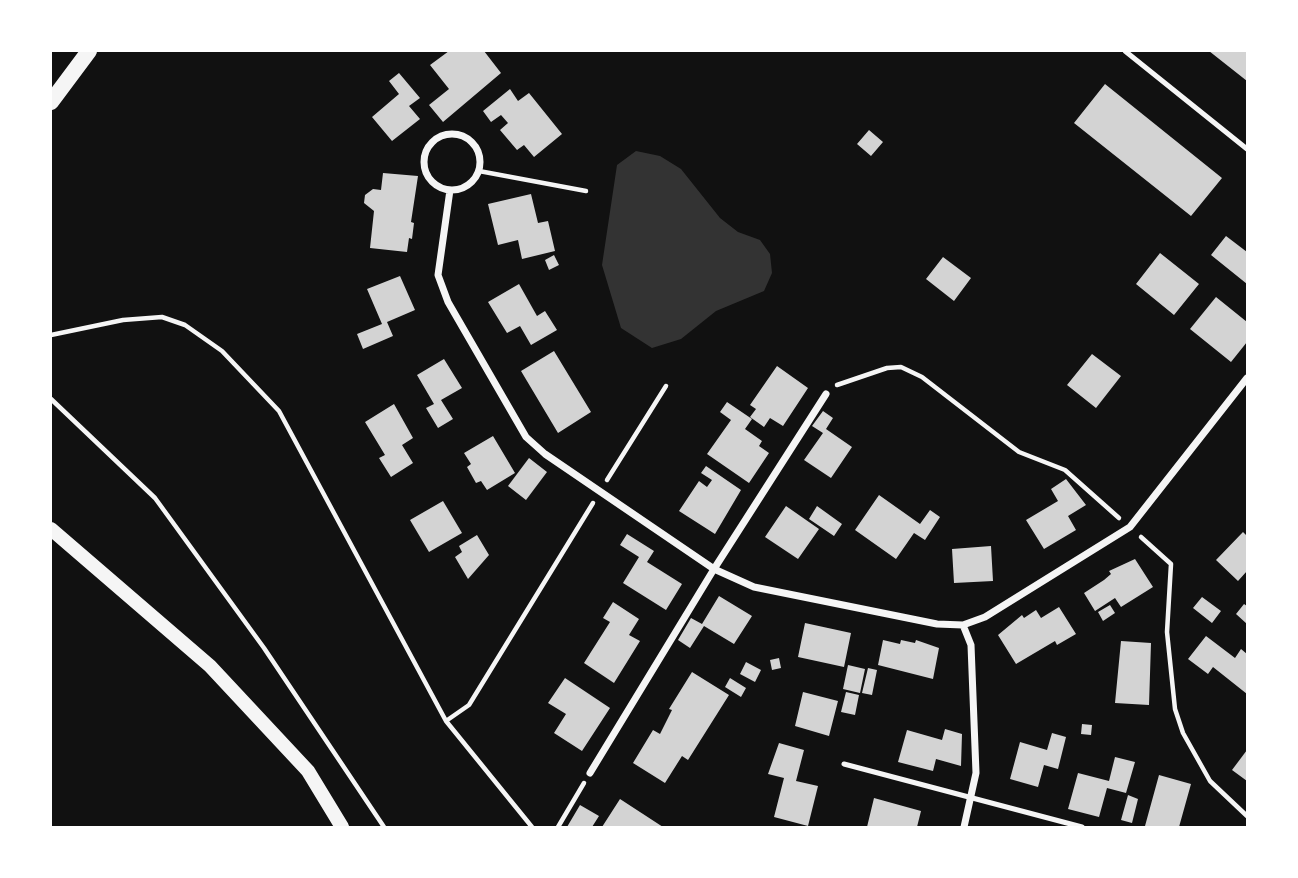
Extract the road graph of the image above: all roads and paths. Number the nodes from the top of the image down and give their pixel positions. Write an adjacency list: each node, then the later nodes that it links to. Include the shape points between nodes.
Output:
1 (89, 51): 3 (main road)
2 (1125, 51): 4 (lane)
3 (51, 102)
4 (1247, 149)
5 (479, 171): 6 (street, via 468,186); 6 (street, via 479,152 467,138 449,133 440,136 427,149 424,167 433,183); 7 (path)
6 (450, 190): 13 (street, via 438,275 448,302 526,437)
7 (586, 191)
8 (51, 335): 18 (path, via 162,317 186,325 222,351 279,411)
9 (1247, 378): 14 (street)
10 (666, 386): 13 (path)
11 (826, 394): 14 (path, via 836,386 901,367 922,377 1019,452 1065,470); 16 (street)
12 (51, 399): 24 (path, via 155,498 264,648)
13 (600, 492): 16 (street); 18 (path, via 469,705)
14 (1130, 527): 17 (street, via 985,617); 22 (path, via 1171,564 1167,632 1175,709 1183,733 1210,781)
15 (51, 529): 23 (main road, via 210,666 308,771)
16 (714, 569): 17 (street, via 754,587 937,624); 20 (street)
17 (963, 625): 21 (street, via 971,645 976,774)
18 (446, 721): 25 (path)
19 (844, 764): 21 (lane)
20 (590, 773): 26 (path)
21 (972, 797): 27 (street); 28 (lane)
22 (1247, 816)
23 (342, 827)
24 (384, 827)
25 (532, 827)
26 (558, 827)
27 (964, 827)
28 (1083, 827)

